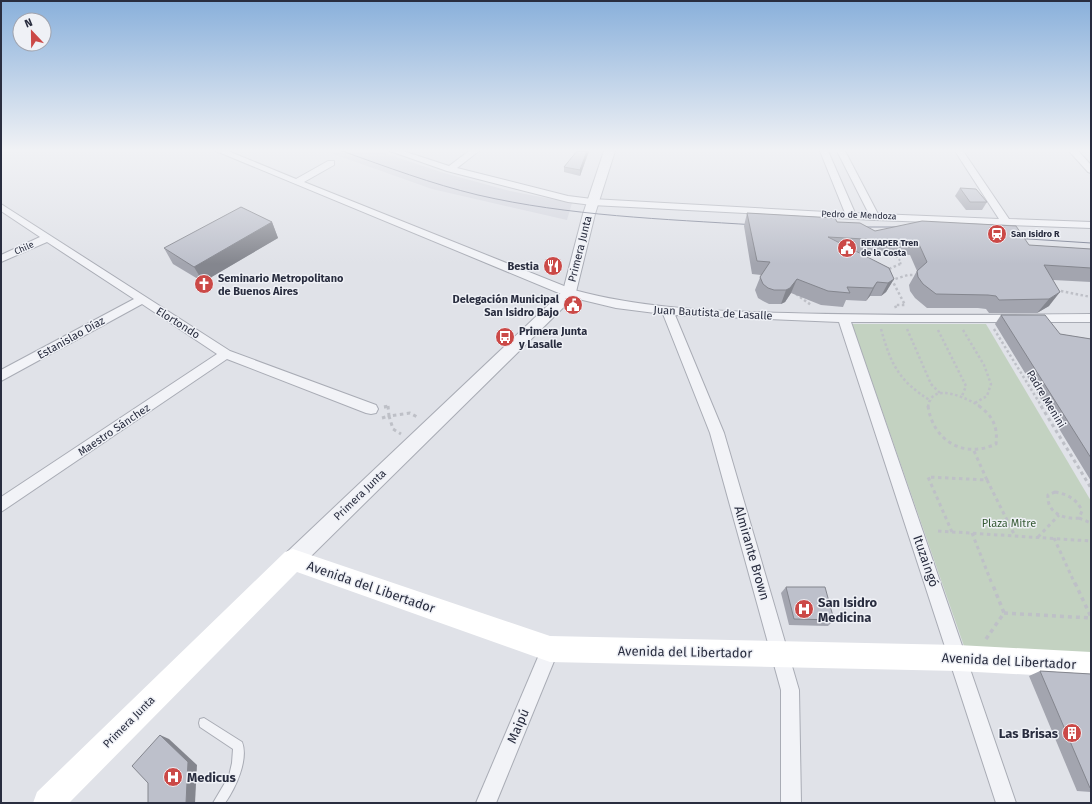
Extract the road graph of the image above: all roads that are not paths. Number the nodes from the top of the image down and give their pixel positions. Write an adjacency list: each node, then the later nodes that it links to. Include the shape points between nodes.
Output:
1 (313, 189): 15 (street, Juan Bautista de Lasalle)
2 (527, 189): 7 (street, Pedro de Mendoza)
3 (597, 189): 7 (street, Primera Junta)
4 (840, 189): 9 (street)
5 (860, 189): 10 (street)
6 (984, 189): 11 (street)
7 (592, 202): 9 (street, Pedro de Mendoza); 15 (street, Primera Junta)
8 (1, 207): 13 (street, Elortondo)
9 (852, 215): 10 (street, Pedro de Mendoza)
10 (875, 217): 11 (street, Pedro de Mendoza)
11 (1005, 220): 12 (street, Pedro de Mendoza)
12 (1091, 225)
13 (47, 238): 14 (street, Chile); 16 (street, Elortondo)
14 (1, 259)
15 (570, 293): 17 (street, Juan Bautista de Lasalle, via 594,300); 24 (street, Primera Junta)
16 (141, 300): 20 (street, Elortondo); 21 (street, Estanislao Díaz)
17 (668, 312): 19 (street, Juan Bautista de Lasalle); 26 (street, Almirante Brown, via 716,433)
18 (1091, 318): 19 (street, Juan Bautista de Lasalle)
19 (844, 319): 27 (street, Ituzaingó)
20 (226, 354): 22 (street, Elortondo); 23 (street, Maestro Sánchez)
21 (1, 376)
22 (373, 415)
23 (1, 505)
24 (293, 560): 25 (main road, Avenida del Libertador); 30 (main road, Primera Junta)
25 (550, 649): 26 (main road, Avenida del Libertador); 32 (street, Maipú)
26 (781, 654): 27 (main road, Avenida del Libertador); 33 (street, Almirante Brown, via 790,690)
27 (966, 658): 28 (main road, Avenida del Libertador); 34 (street, Ituzaingó)
28 (1091, 665)
29 (204, 723): 31 (lane, via 238,746 238,768)
30 (48, 803)
31 (218, 803)
32 (486, 803)
33 (791, 803)
34 (1006, 803)

